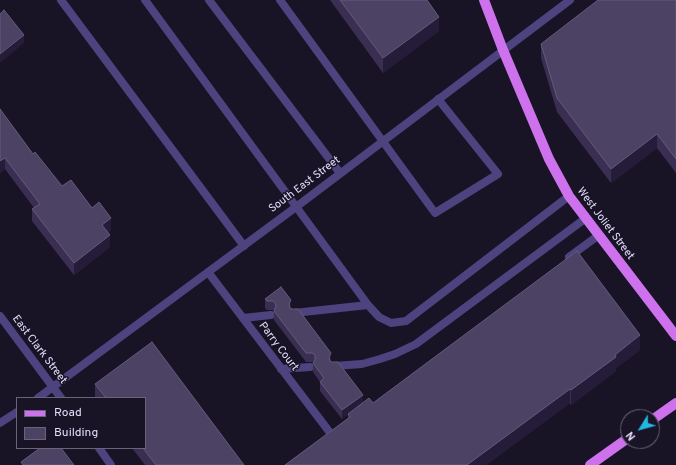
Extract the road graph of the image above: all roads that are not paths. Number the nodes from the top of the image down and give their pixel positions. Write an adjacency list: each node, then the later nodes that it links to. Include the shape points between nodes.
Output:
1 (60, 0): 15 (street)
2 (145, 0): 12 (street)
3 (209, 0): 10 (street)
4 (280, 0): 9 (street)
5 (484, 0): 7 (main road, West Joliet Street)
6 (570, 0): 7 (street, South East Street)
7 (504, 50): 8 (street, South East Street); 11 (main road, West Joliet Street, via 549,159)
8 (438, 99): 9 (street, South East Street); 9 (street, via 498,174 435,213)
9 (382, 141): 10 (street, South East Street)
10 (340, 173): 12 (street, South East Street)
11 (569, 196): 13 (main road, West Joliet Street); 18 (street, via 406,321 391,323 379,317)
12 (296, 207): 15 (street, South East Street); 18 (street)
13 (586, 218): 14 (main road, West Joliet Street); 24 (street, via 416,344 395,354 362,364)
14 (599, 235): 16 (street); 23 (main road, West Joliet Street)
15 (244, 246): 17 (street, South East Street)
16 (561, 264)
17 (208, 272): 22 (street, Parry Court); 27 (street, South East Street)
18 (368, 305): 19 (street)
19 (294, 313)
20 (271, 315): 22 (street)
21 (0, 316): 27 (street, East Clark Street)
22 (243, 318): 26 (street, Parry Court)
23 (676, 336)
24 (334, 366)
25 (310, 367): 26 (street)
26 (281, 369): 34 (street, Parry Court)
27 (54, 388): 28 (street, South East Street); 29 (street, East Clark Street)
28 (40, 397)
29 (60, 397)
30 (676, 403): 32 (main road)
31 (16, 413): 33 (street)
32 (660, 414)
33 (0, 423)
34 (331, 434)
35 (620, 444): 38 (main road)
36 (100, 449): 37 (street)
37 (111, 465)
38 (590, 465)

